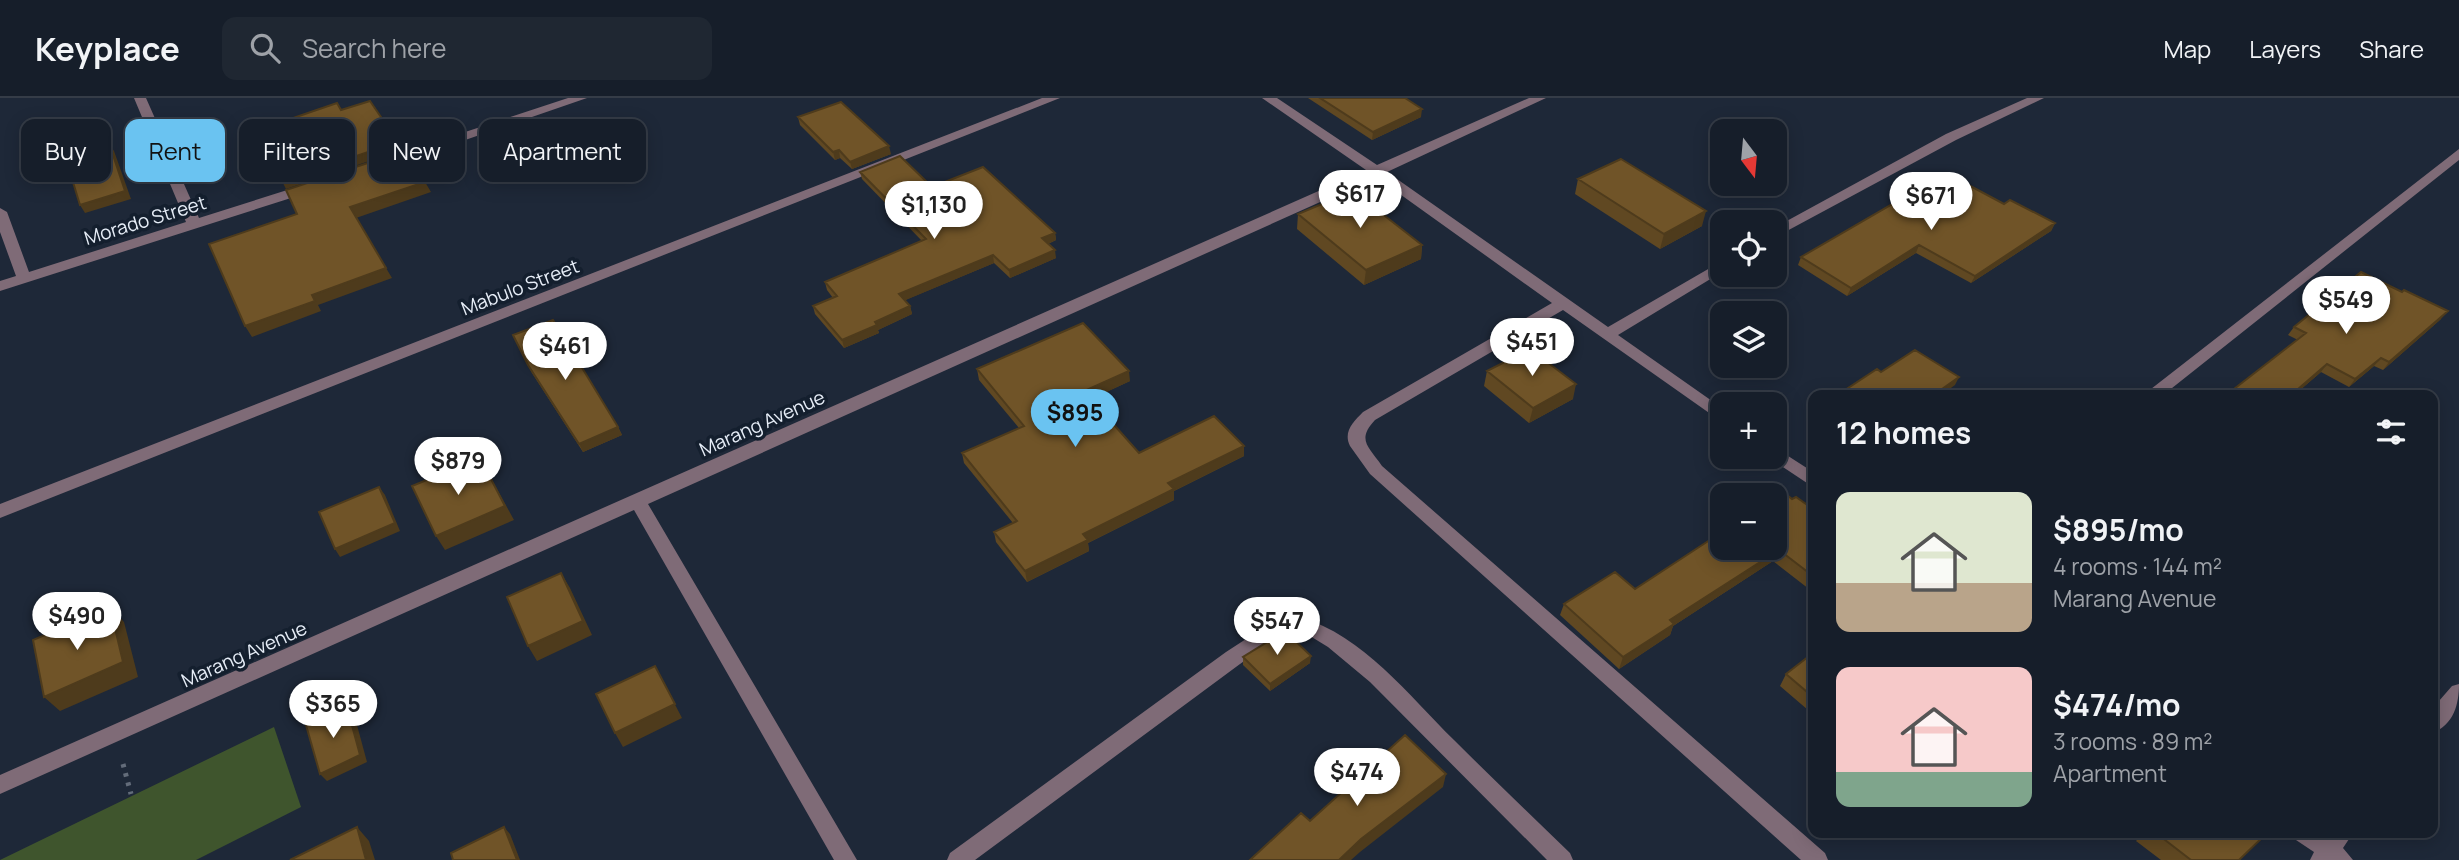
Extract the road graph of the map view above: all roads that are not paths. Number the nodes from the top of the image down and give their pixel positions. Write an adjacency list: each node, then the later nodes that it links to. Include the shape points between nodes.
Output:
1 (140, 98): 12 (street)
2 (581, 98): 7 (street)
3 (1054, 98): 24 (street, Mabulo Street)
4 (1268, 98): 9 (street)
5 (1541, 98): 9 (street, Marang Avenue)
6 (2038, 98): 13 (street, via 1951,136)
7 (465, 136)
8 (2459, 153): 19 (street)
9 (1378, 172): 17 (street); 23 (street, Marang Avenue)
10 (324, 183): 12 (street, Morado Street)
11 (0, 212): 15 (street)
12 (195, 226): 15 (street, Morado Street)
13 (1787, 227)
14 (1710, 273): 18 (street)
15 (24, 277): 16 (street, Morado Street)
16 (0, 286)
17 (1562, 304): 18 (street); 33 (street, via 1369,416 1357,429 1356,442 1376,470)
18 (1608, 334): 20 (street)
19 (2158, 390)
20 (1710, 407)
21 (1787, 462): 22 (street)
22 (1808, 477)
23 (638, 501): 27 (street, Marang Avenue); 30 (street)
24 (0, 511)
25 (2459, 692): 26 (street)
26 (2438, 717)
27 (0, 785)
28 (2312, 838): 29 (street)
29 (2333, 851)
30 (846, 860)
31 (958, 860): 32 (street, via 1233,658 1280,628 1298,625 1326,635 1380,678)
32 (1562, 860)
33 (1817, 860)

